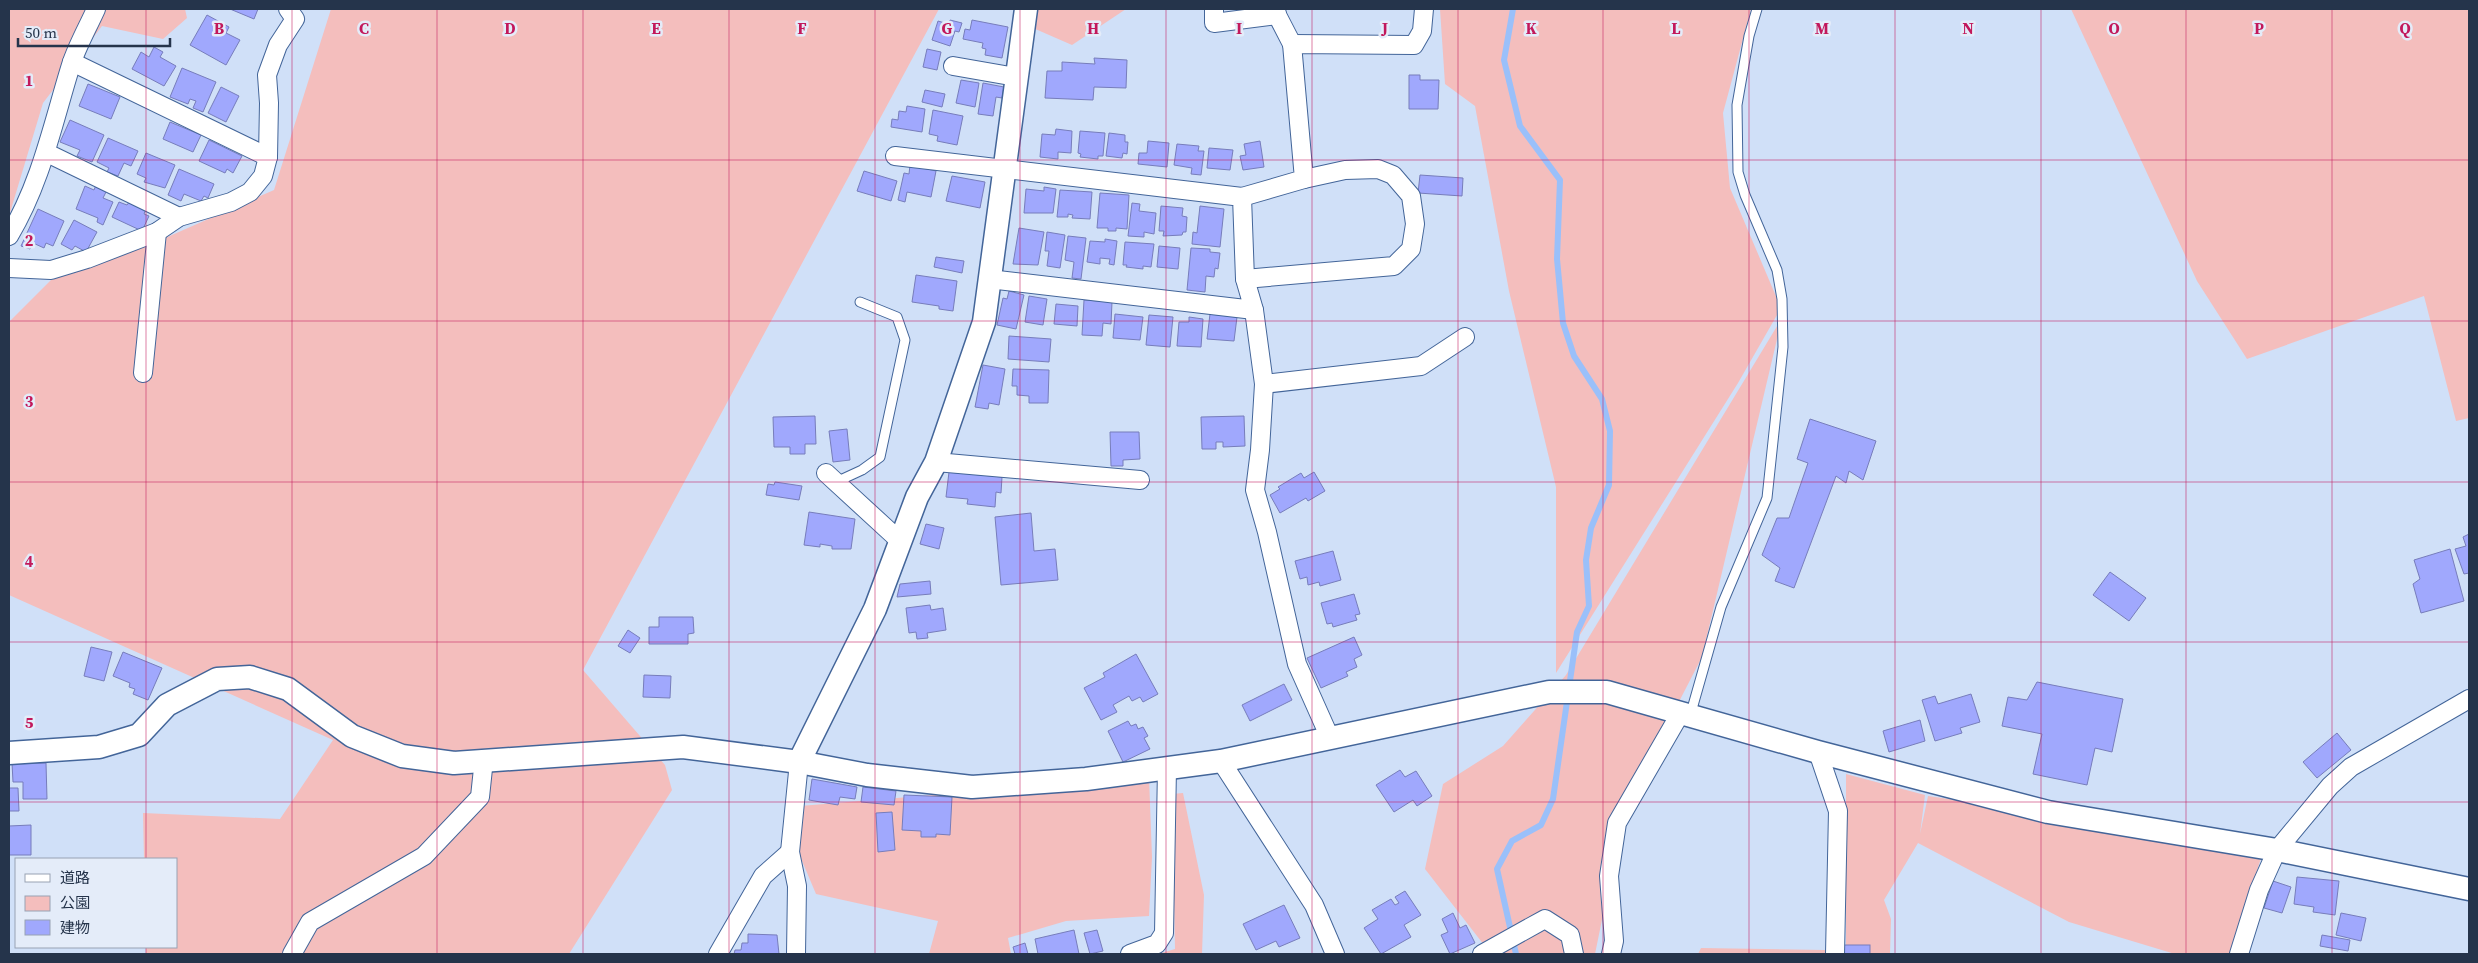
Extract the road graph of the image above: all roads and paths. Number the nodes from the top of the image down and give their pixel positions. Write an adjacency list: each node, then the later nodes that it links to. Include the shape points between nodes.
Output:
1 (96, 9): 9 (street)
2 (288, 9): 14 (street, via 295,19 278,45 267,74)
3 (1026, 9): 11 (street)
4 (1214, 9): 7 (street, via 1214,23)
5 (1424, 9): 8 (street, via 1422,31 1414,45)
6 (1757, 9): 34 (lane, via 1737,105 1738,172 1777,270 1782,299 1782,347 1767,498 1721,607)
7 (1277, 12): 8 (street)
8 (1292, 44): 16 (street)
9 (72, 62): 12 (street); 14 (street)
10 (953, 66): 11 (street)
11 (1016, 77): 15 (street)
12 (47, 153): 18 (street); 20 (street)
13 (895, 156): 15 (street)
14 (268, 157): 18 (street, via 263,176 250,192 231,202)
15 (1005, 169): 17 (street); 22 (street)
16 (1304, 179): 17 (street); 23 (street, via 1353,170 1378,169 1393,175 1411,196 1415,224 1411,249 1394,266)
17 (1242, 197): 23 (street)
18 (179, 218): 19 (street)
19 (157, 232): 21 (street, via 50,270); 27 (street)
20 (9, 236)
21 (9, 268)
22 (989, 279): 25 (street); 29 (street, via 984,322)
23 (1245, 280): 25 (street)
24 (860, 302): 30 (lane, via 897,317 905,340 880,457 862,470)
25 (1254, 310): 28 (street)
26 (1465, 337): 28 (street, via 1421,366)
27 (143, 373)
28 (1264, 384): 35 (street, via 1254,490 1267,532 1296,664)
29 (936, 462): 31 (street); 32 (street, via 917,497)
30 (831, 478): 32 (street)
31 (1140, 480)
32 (900, 540): 40 (street, via 875,609)
33 (2469, 699): 42 (street, via 2351,767 2330,786)
34 (1685, 716): 35 (street, via 1607,692 1549,692); 36 (street); 52 (street, via 1617,823 1609,876 1614,941)
35 (1330, 738): 39 (street)
36 (1818, 752): 42 (street, via 2048,812); 53 (street, via 1838,811)
37 (9, 753): 38 (street, via 99,747 139,735 167,705 217,679 250,677 288,689 352,736 402,756 454,763)
38 (484, 759): 40 (street, via 683,747); 46 (street, via 480,797 424,856 310,922)
39 (1221, 761): 41 (street); 50 (street, via 1314,905)
40 (799, 762): 41 (street, via 867,775 972,787 1086,779); 43 (street)
41 (1167, 768): 49 (street, via 1164,934 1157,944)
42 (2277, 850): 44 (street); 54 (street, via 2259,890)
43 (790, 852): 47 (street, via 763,876); 48 (street, via 797,886)
44 (2469, 889)
45 (1484, 953): 51 (street, via 1545,920 1570,934)
46 (292, 954)
47 (718, 954)
48 (796, 954)
49 (1130, 954)
50 (1335, 954)
51 (1574, 954)
52 (1610, 954)
53 (1835, 954)
54 (2239, 954)

